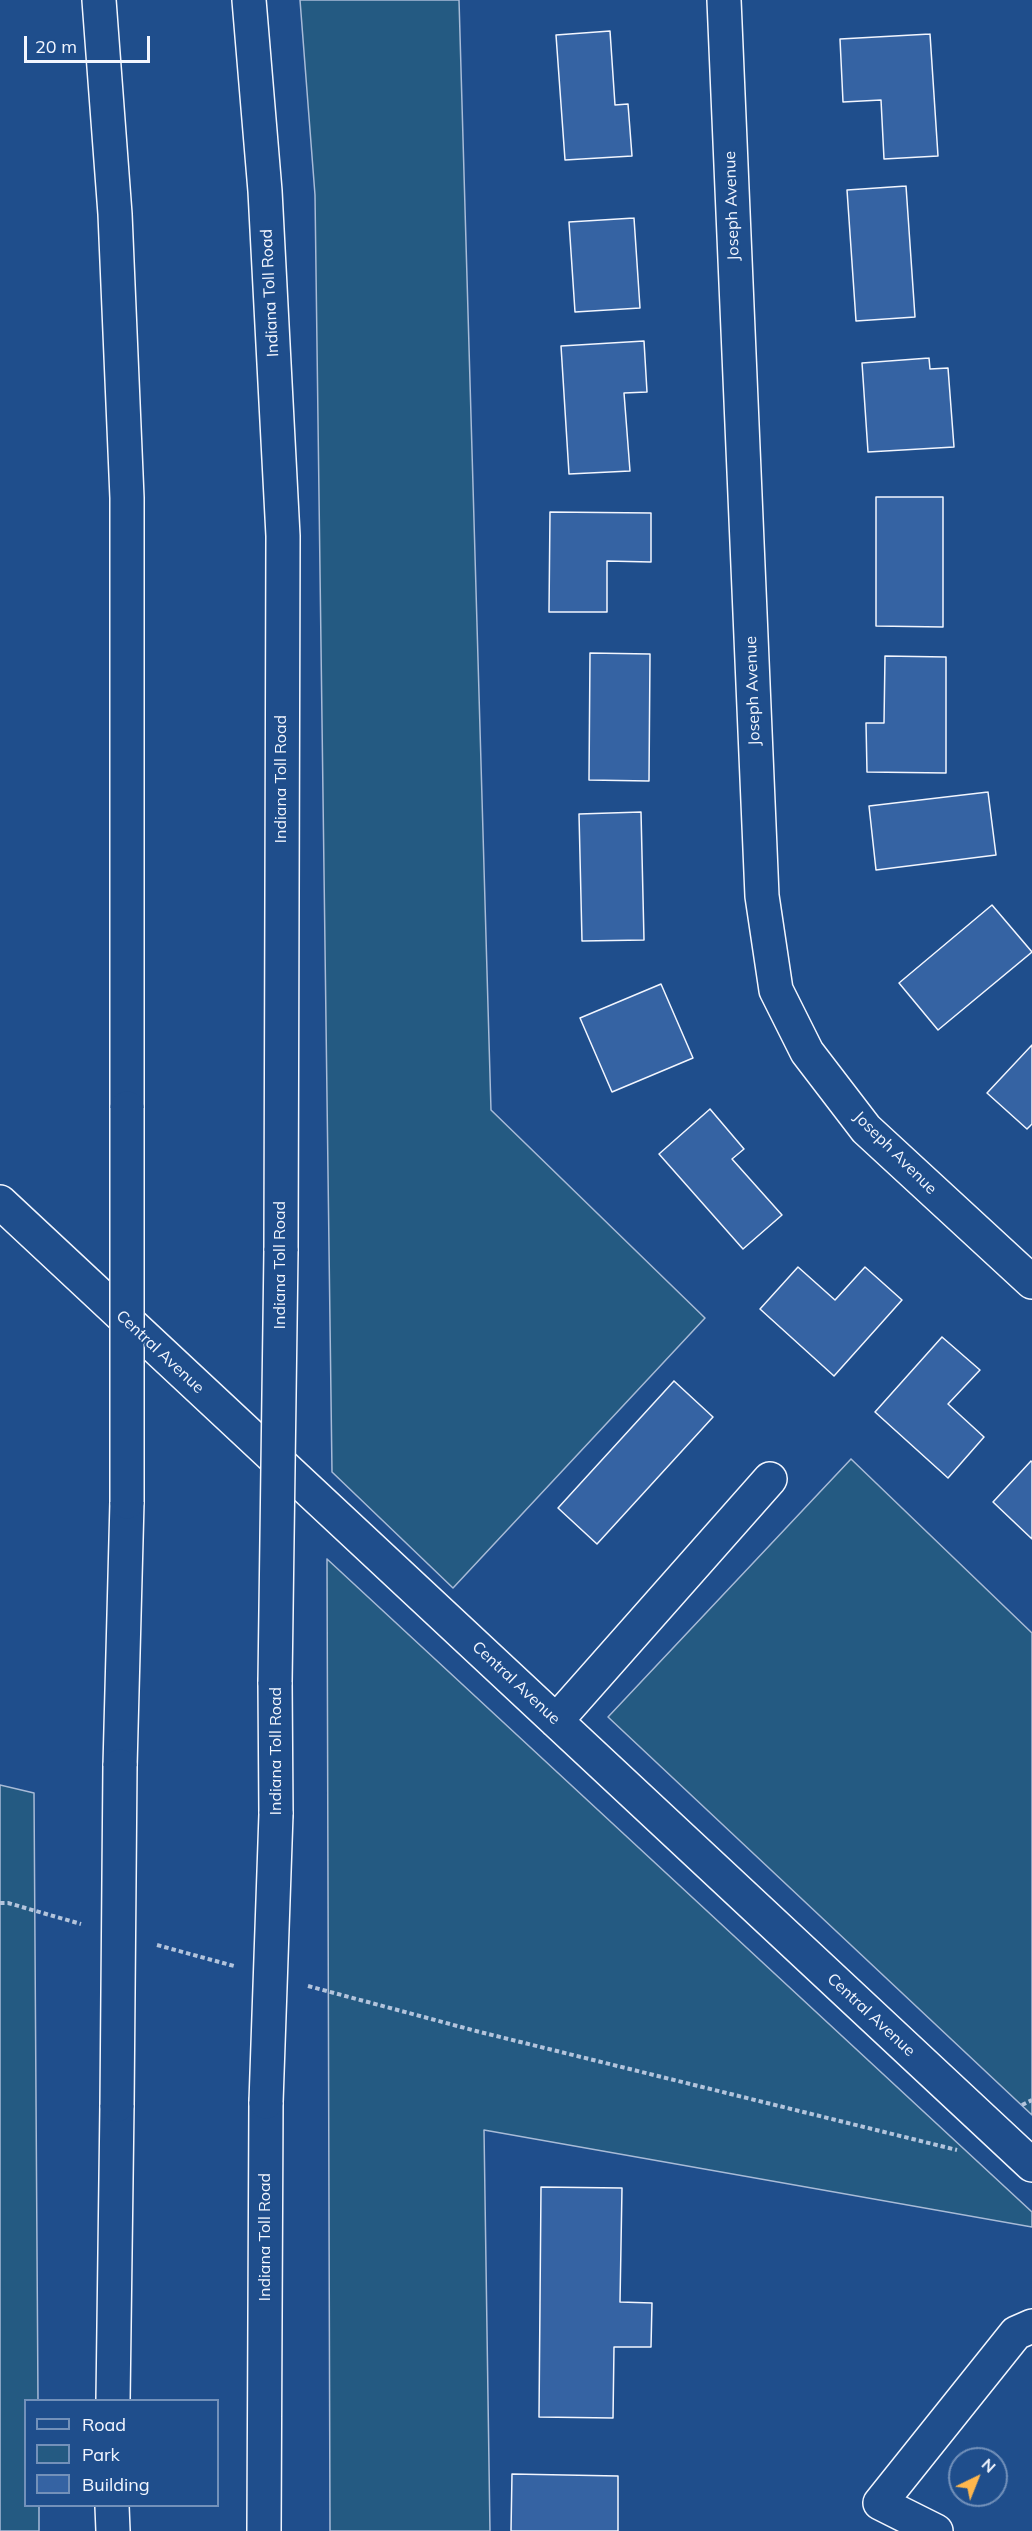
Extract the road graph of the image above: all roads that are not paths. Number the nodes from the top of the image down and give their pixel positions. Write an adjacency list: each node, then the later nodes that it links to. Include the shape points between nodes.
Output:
1 (99, 0): 10 (main road, bridge, via 115,214 127,498 127,1502)
2 (249, 0): 13 (main road, Indiana Toll Road, bridge, via 265,191 283,536 276,1814 266,2102)
3 (724, 0): 5 (main road, Joseph Avenue, via 762,897 776,990 807,1052 866,1129)
4 (0, 1202): 7 (main road, Central Avenue)
5 (1032, 1282)
6 (770, 1479): 7 (main road)
7 (556, 1721): 8 (main road, Central Avenue)
8 (1032, 2165)
9 (1032, 2325): 14 (main road, via 1016,2333 880,2503)
10 (112, 2399)
11 (112, 2507): 12 (main road)
12 (113, 2531)
13 (264, 2531)
14 (936, 2531)

